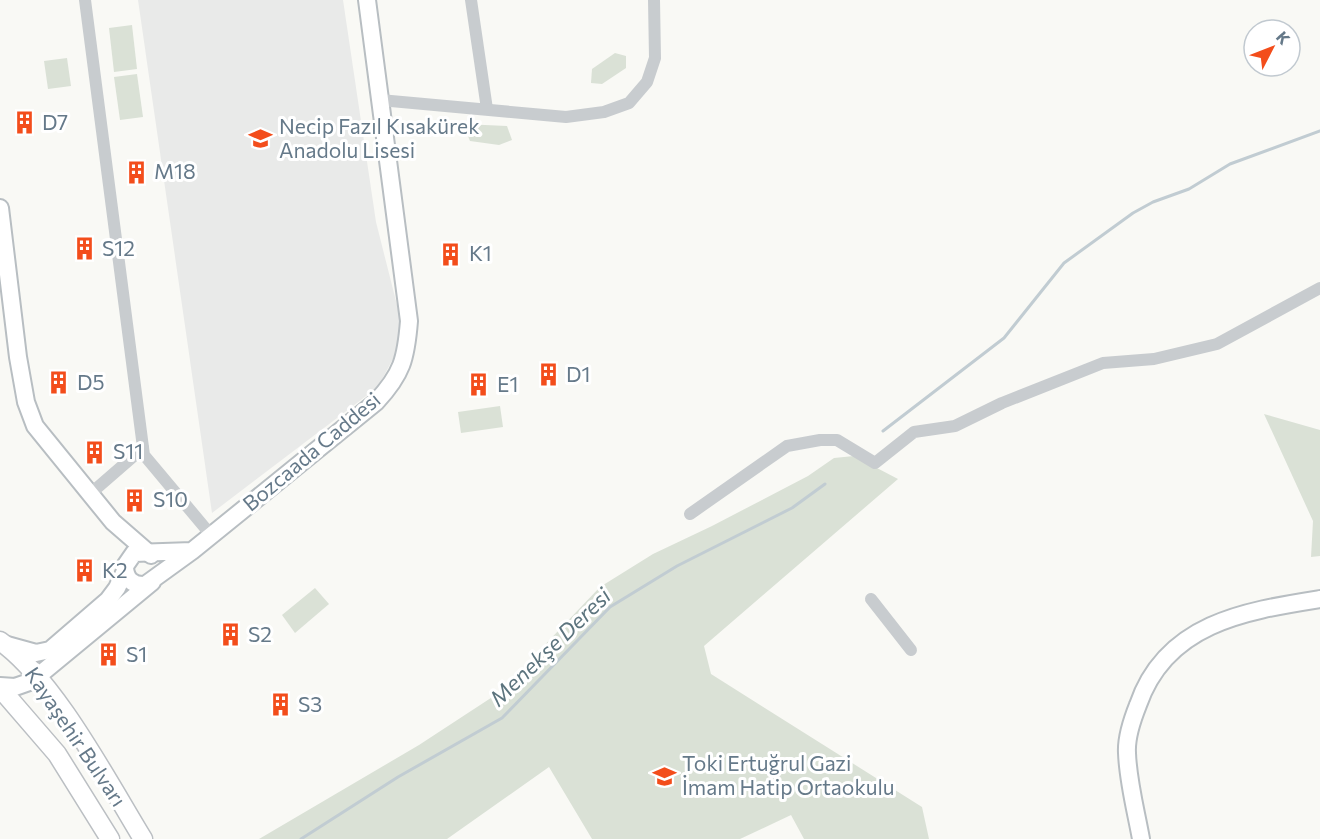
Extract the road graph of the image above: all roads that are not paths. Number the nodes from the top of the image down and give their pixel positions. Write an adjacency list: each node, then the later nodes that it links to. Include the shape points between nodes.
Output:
1 (85, 0): 9 (street)
2 (367, 0): 5 (street, Bozcaada Caddesi)
3 (471, 0): 6 (street)
4 (654, 0): 6 (street, via 655,58 647,82 628,103 604,112 566,117)
5 (380, 99): 6 (street); 12 (street, Bozcaada Caddesi, via 409,321 406,355 393,384 376,402)
6 (487, 109)
7 (0, 208): 10 (street, via 26,402 36,426)
8 (1320, 288): 11 (street, via 1217,344 1154,359 1103,363 955,426 914,432 875,463 837,440 787,446)
9 (143, 448): 10 (street); 12 (street, via 144,455)
10 (90, 494): 14 (street, via 112,522)
11 (690, 514)
12 (211, 535): 13 (street, Bozcaada Caddesi)
13 (192, 551): 14 (street); 16 (street, Bozcaada Caddesi)
14 (145, 552): 15 (street, via 130,556); 16 (street, via 155,558 158,569)
15 (125, 571): 16 (street, via 134,584); 19 (street, via 108,600 50,650 36,653)
16 (150, 583): 21 (street, Bozcaada Caddesi)
17 (872, 599): 20 (street)
18 (1320, 599): 27 (street, via 1244,614 1204,628 1184,640 1152,674 1131,724 1127,752)
19 (2, 643): 22 (main road, Kayaşehir Bulvarı)
20 (911, 650)
21 (53, 662): 22 (street, Bozcaada Caddesi); 24 (street)
22 (37, 676): 23 (street, via 20,686); 24 (main road, Kayaşehir Bulvarı)
23 (0, 687): 25 (main road, Kayaşehir Bulvarı, via 57,754)
24 (54, 699): 26 (main road, Kayaşehir Bulvarı)
25 (110, 839)
26 (143, 839)
27 (1141, 839)

